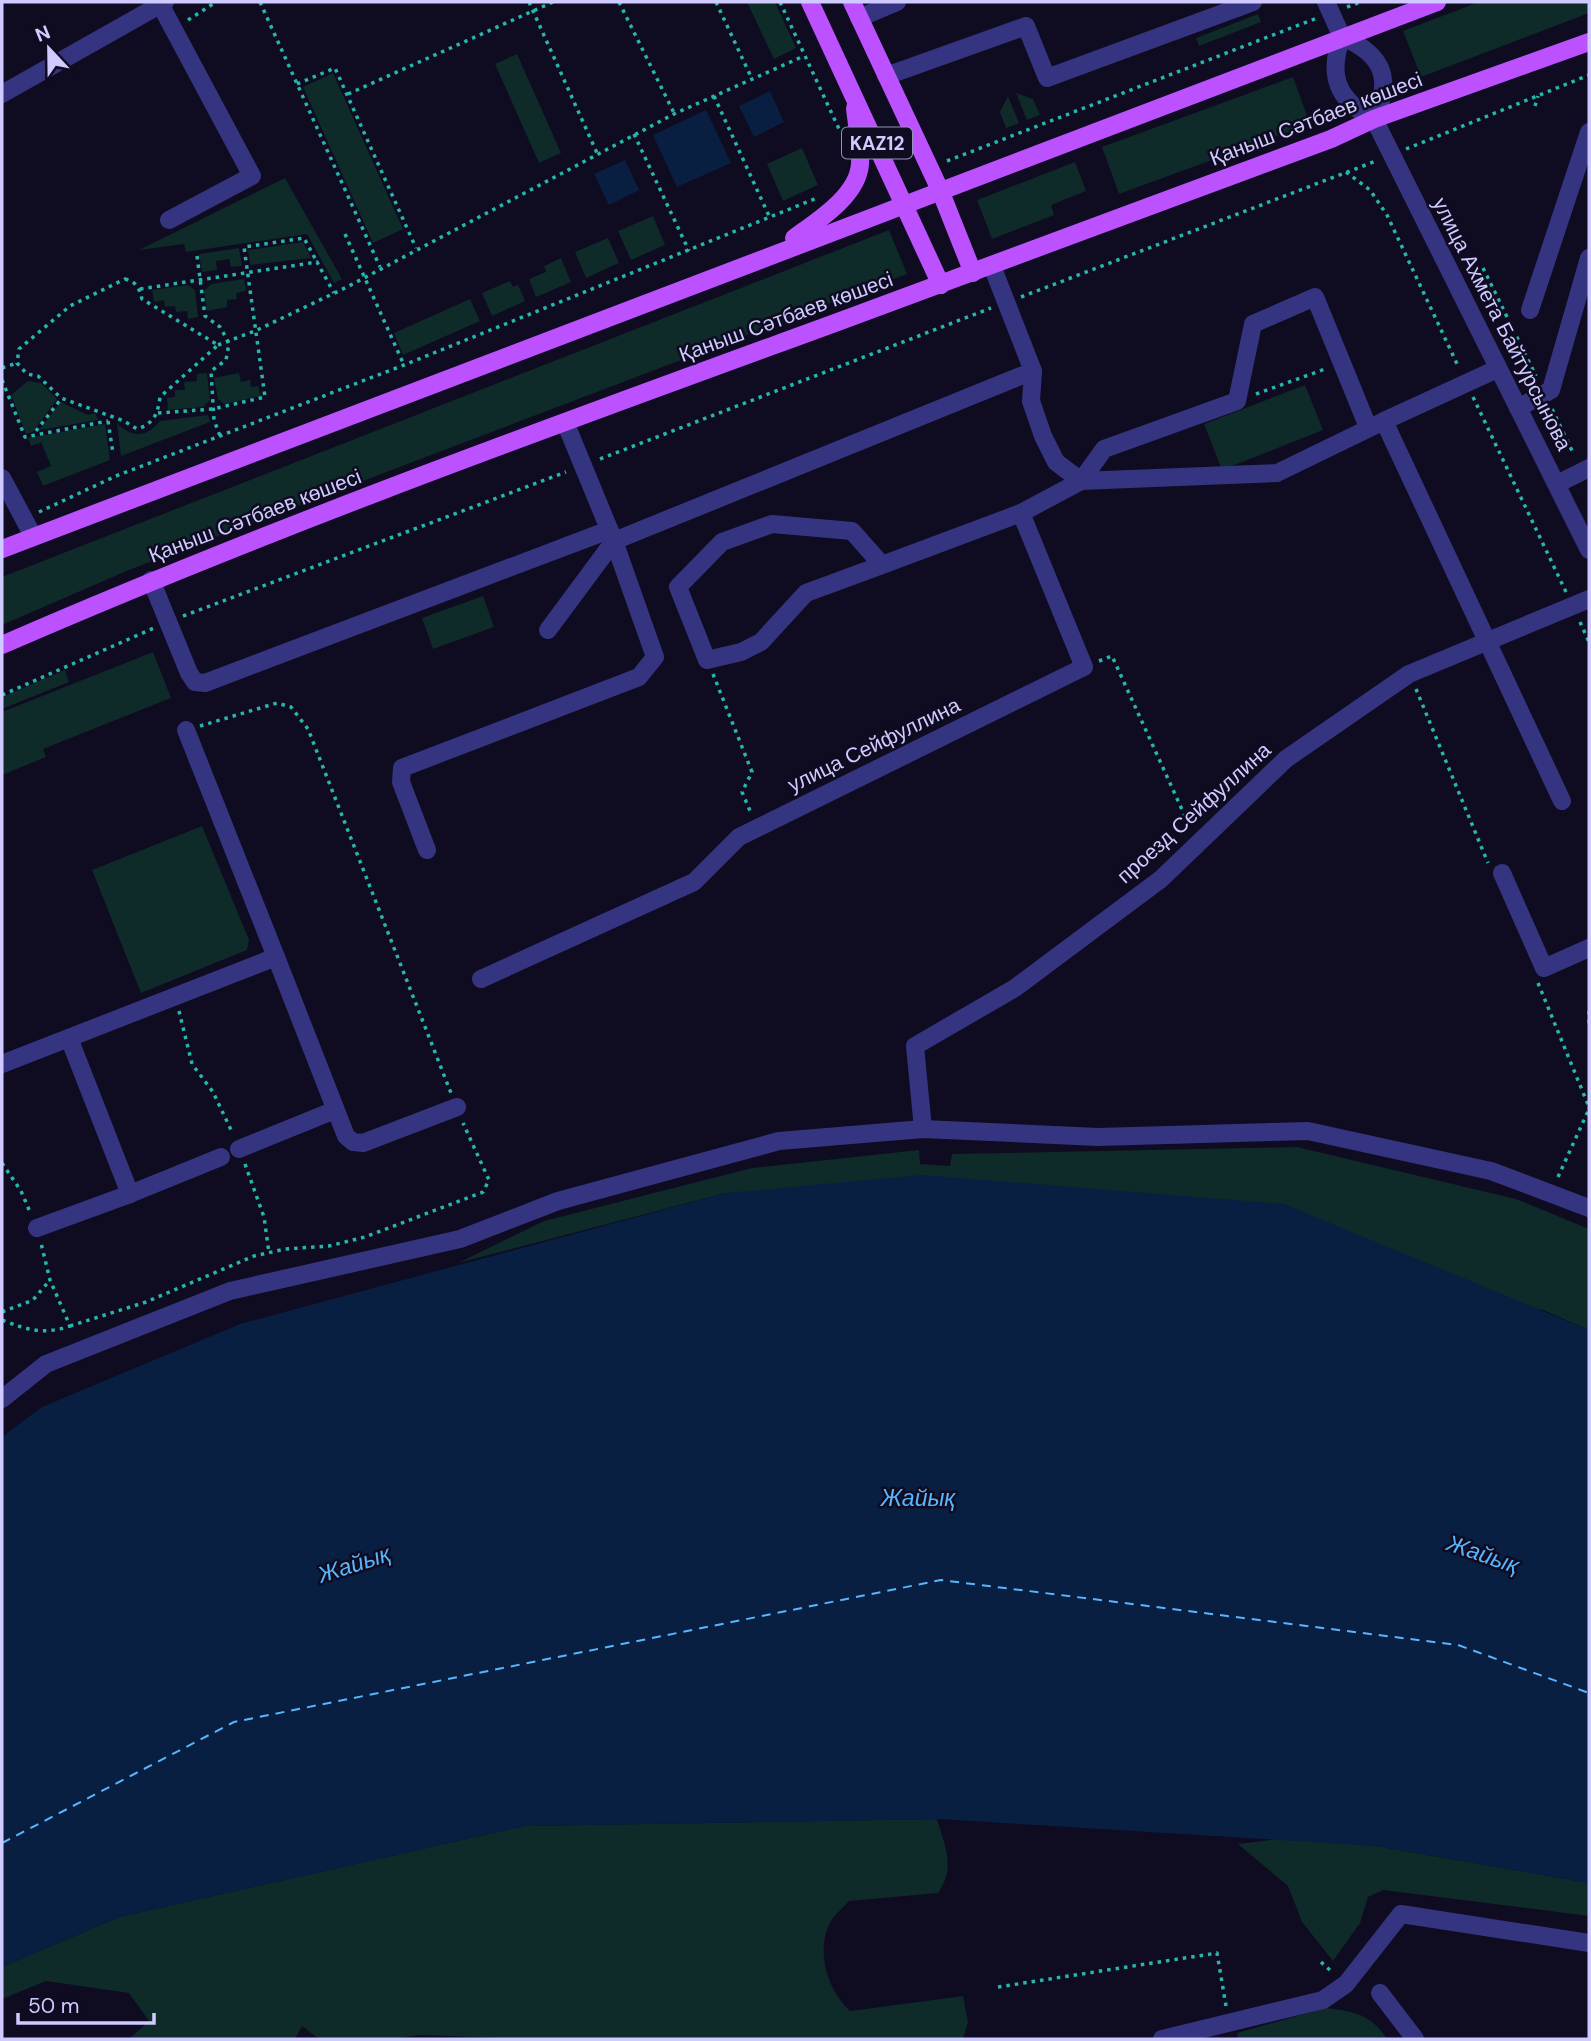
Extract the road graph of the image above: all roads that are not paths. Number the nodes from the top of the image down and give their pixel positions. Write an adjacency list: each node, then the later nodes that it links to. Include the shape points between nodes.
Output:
1 (810, 2): 13 (main road, KAZ12)
2 (897, 2): 8 (street)
3 (1253, 2): 11 (street, via 1047,78 1026,26)
4 (1437, 2): 6 (main road)
5 (161, 3): 12 (street); 18 (street, via 252,176)
6 (1417, 5): 9 (main road)
7 (1329, 7): 9 (street)
8 (856, 10): 11 (main road, KAZ12)
9 (1342, 37): 14 (street, via 1333,60 1338,86 1352,108); 14 (street, via 1366,47 1381,69 1385,96); 16 (main road)
10 (1587, 47): 14 (main road, Қаныш Сәтбаев көшесі)
11 (886, 76): 16 (main road, KAZ12)
12 (5, 87)
13 (853, 94): 17 (main road, KAZ12); 19 (main road, via 860,166 856,180 838,202)
14 (1374, 119): 21 (main road, Қаныш Сәтбаев көшесі); 25 (street, улица Ахмета Байтурсынова)
15 (1589, 132): 24 (street)
16 (940, 190): 17 (main road); 22 (main road, KAZ12)
17 (905, 202): 19 (main road); 23 (main road, KAZ12)
18 (169, 220)
19 (779, 251): 36 (main road)
20 (1589, 258): 27 (street, via 1551,390)
21 (992, 266): 22 (main road, Қаныш Сәтбаев көшесі); 26 (street)
22 (973, 273): 23 (main road, Қаныш Сәтбаев көшесі)
23 (942, 285): 28 (main road, Қаныш Сәтбаев көшесі)
24 (1530, 310)
25 (1497, 369): 27 (street, улица Ахмета Байтурсынова); 29 (street)
26 (1033, 371): 32 (street, via 1031,401 1043,436 1056,462); 35 (street)
27 (1518, 408): 33 (street, улица Ахмета Байтурсынова)
28 (565, 422): 35 (street); 40 (main road, Қаныш Сәтбаев көшесі)
29 (1376, 424): 32 (street, via 1277,473); 32 (street, via 1341,363 1315,297 1253,324 1237,401 1104,449); 43 (street)
30 (1586, 470): 33 (street)
31 (2, 478): 36 (street)
32 (1081, 481): 34 (street)
33 (1557, 484): 38 (street, улица Ахмета Байтурсынова)
34 (1021, 513): 39 (street); 51 (street, улица Сейфуллина, via 1084,667 739,837 694,882)
35 (611, 535): 40 (street, via 205,682 195,682 189,673); 42 (street); 47 (street, via 654,657 639,677 402,768 401,782)
36 (33, 536): 37 (main road)
37 (2, 549)
38 (1589, 550)
39 (882, 565): 39 (street, via 852,531 772,524 722,542 678,587 707,660 761,642 806,593)
40 (151, 580): 44 (main road, Қаныш Сәтбаев көшесі)
41 (1581, 603): 43 (street, проезд Сейфуллина)
42 (548, 631)
43 (1488, 644): 46 (street); 56 (street, проезд Сейфуллина, via 1409,674 1286,759 1161,879 1014,988 915,1046)
44 (2, 645)
45 (186, 730): 50 (street)
46 (1562, 801)
47 (427, 850)
48 (1502, 873): 49 (street, via 1544,968)
49 (1589, 948)
50 (276, 957): 52 (street); 55 (street)
51 (481, 979)
52 (69, 1038): 53 (street); 59 (street)
53 (2, 1064)
54 (457, 1107): 55 (street, via 363,1143 346,1136)
55 (335, 1110): 57 (street)
56 (923, 1129): 60 (street, via 1098,1137 1308,1131 1491,1171); 62 (street, via 779,1141 558,1201 460,1239 230,1291 46,1364)
57 (239, 1149)
58 (221, 1157): 59 (street)
59 (130, 1194): 61 (street)
60 (1589, 1208)
61 (37, 1228)
62 (2, 1399)
63 (1589, 1943): 65 (street, via 1401,1914 1346,1984 1323,2000)
64 (1380, 1993): 66 (street)
65 (1162, 2039)
66 (1415, 2039)

